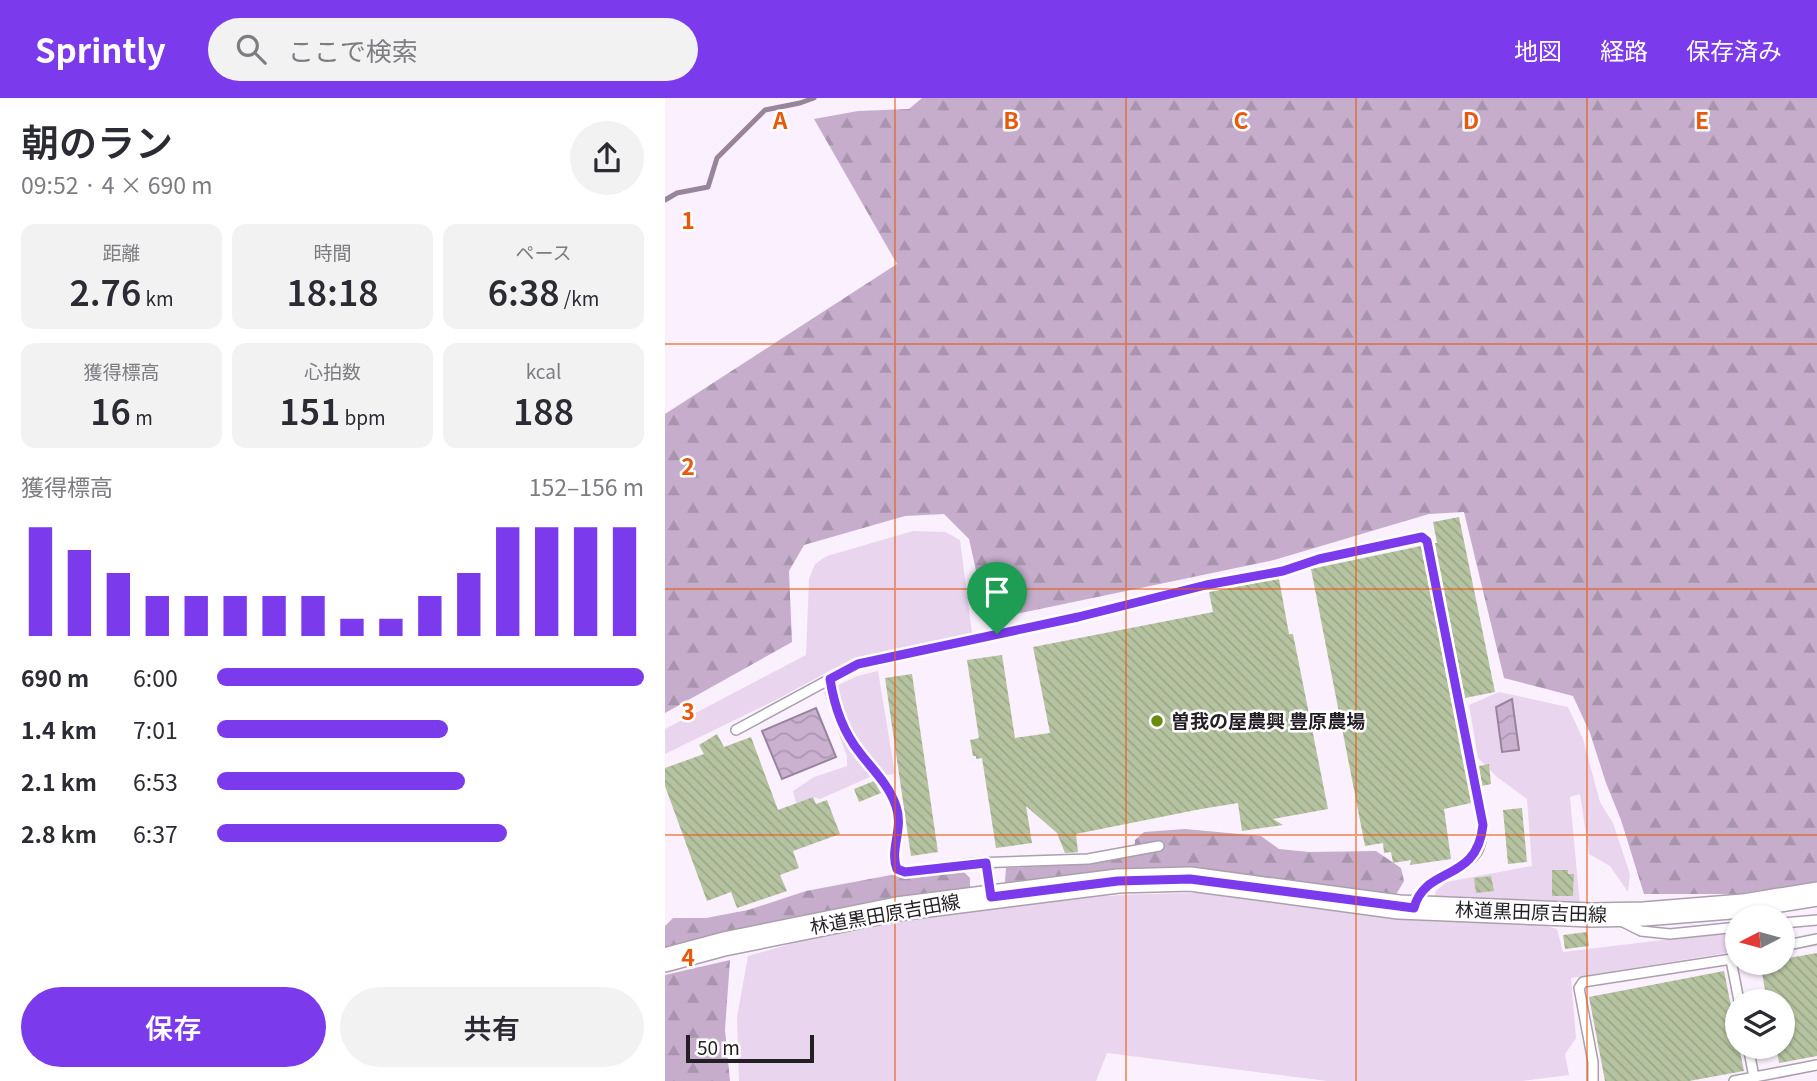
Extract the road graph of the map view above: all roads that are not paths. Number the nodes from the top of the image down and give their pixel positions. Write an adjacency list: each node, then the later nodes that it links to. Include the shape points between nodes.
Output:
1 (830, 679): 2 (lane); 4 (lane, via 845,729 886,784 896,806 900,824 897,869 905,872); 7 (lane, via 858,664 1422,537 1427,541 1483,825 1477,851 1426,887)
2 (736, 730)
3 (1159, 846): 4 (lane, via 1088,859)
4 (986, 863): 6 (lane)
5 (1817, 894): 8 (street, 林道黒田原吉田線, via 1744,906)
6 (991, 897): 7 (street, 林道黒田原吉田線, via 1118,881 1190,879); 14 (street, 林道黒田原吉田線, via 897,909)
7 (1414, 908): 8 (street, 林道黒田原吉田線)
8 (1609, 915): 11 (lane, via 1641,931 1670,934)
9 (1817, 920): 10 (lane)
10 (1795, 922)
11 (1725, 928)
12 (1817, 939): 13 (lane)
13 (1795, 944)
14 (665, 960)
15 (1725, 960): 19 (lane, via 1583,982 1579,988)
16 (1751, 1059): 18 (lane)
17 (1817, 1065): 18 (lane)
18 (1754, 1077): 20 (lane)
19 (1594, 1081)
20 (1734, 1081)

